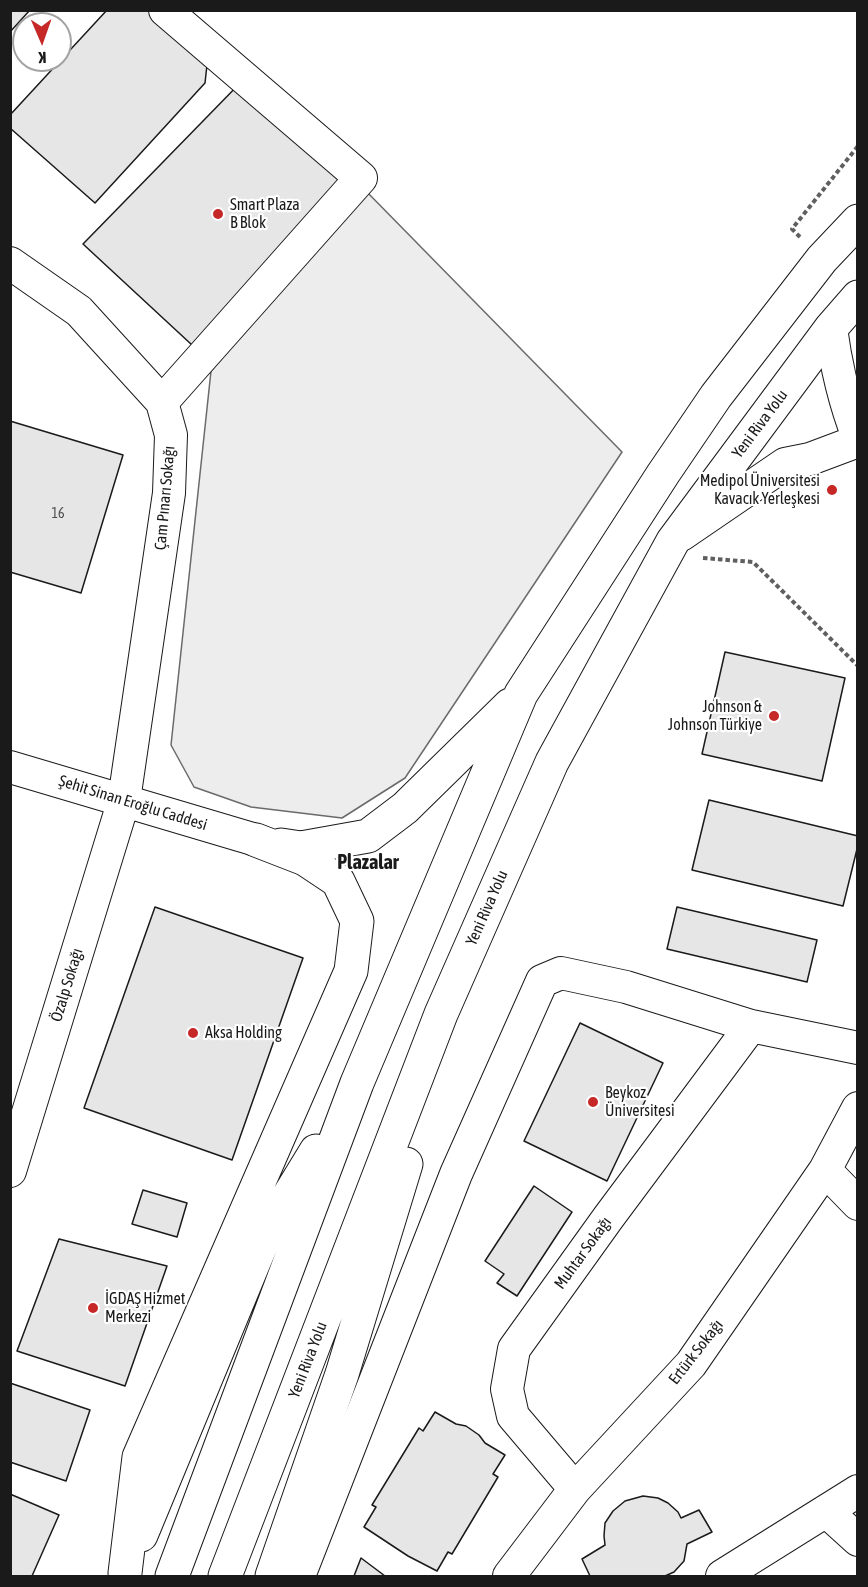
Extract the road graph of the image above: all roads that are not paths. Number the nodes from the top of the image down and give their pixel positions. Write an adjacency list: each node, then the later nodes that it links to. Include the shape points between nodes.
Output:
1 (165, 10): 9 (street, via 361,178)
2 (858, 196): 4 (highway)
3 (858, 221): 4 (highway)
4 (822, 259): 12 (highway, via 716,396)
5 (10, 263): 9 (street, Çam Pınarı Sokağı, via 79,311)
6 (858, 297): 8 (highway, Yeni Riva Yolu)
7 (858, 310): 8 (highway)
8 (831, 328): 10 (street, via 838,376); 11 (highway, Yeni Riva Yolu)
9 (162, 402): 14 (street, Çam Pınarı Sokağı, via 171,435 169,493)
10 (858, 439): 11 (street, via 810,459 785,464)
11 (668, 548): 16 (highway, Yeni Riva Yolu, via 552,762)
12 (521, 694): 15 (highway, via 405,808 368,836 301,848); 19 (highway)
13 (10, 766): 14 (street, Şehit Sinan Eroğlu Caddesi)
14 (124, 800): 15 (street, Şehit Sinan Eroğlu Caddesi); 21 (street, Özalp Sokağı)
15 (256, 840): 28 (highway, via 305,859 338,880 357,921 351,971 139,1457)
16 (502, 874): 30 (highway, Yeni Riva Yolu, via 441,1014); 31 (highway, via 392,1206 342,1374)
17 (751, 1026): 18 (street); 24 (street, Muhtar Sokağı, via 514,1349 507,1389 513,1416); 32 (street, via 626,987 561,973 542,981 456,1174)
18 (858, 1048)
19 (357, 1083): 28 (highway, via 266,1233); 29 (highway)
20 (858, 1108): 22 (street, Ertürk Sokağı)
21 (13, 1157)
22 (825, 1170): 23 (street); 24 (street, Ertürk Sokağı, via 691,1364)
23 (858, 1204)
24 (575, 1489): 33 (street, Ertürk Sokağı)
25 (858, 1491): 26 (street)
26 (826, 1511): 27 (street); 34 (street)
27 (858, 1540)
28 (124, 1575)
29 (172, 1576)
30 (225, 1576)
31 (272, 1576)
32 (299, 1576)
33 (509, 1576)
34 (722, 1576)

